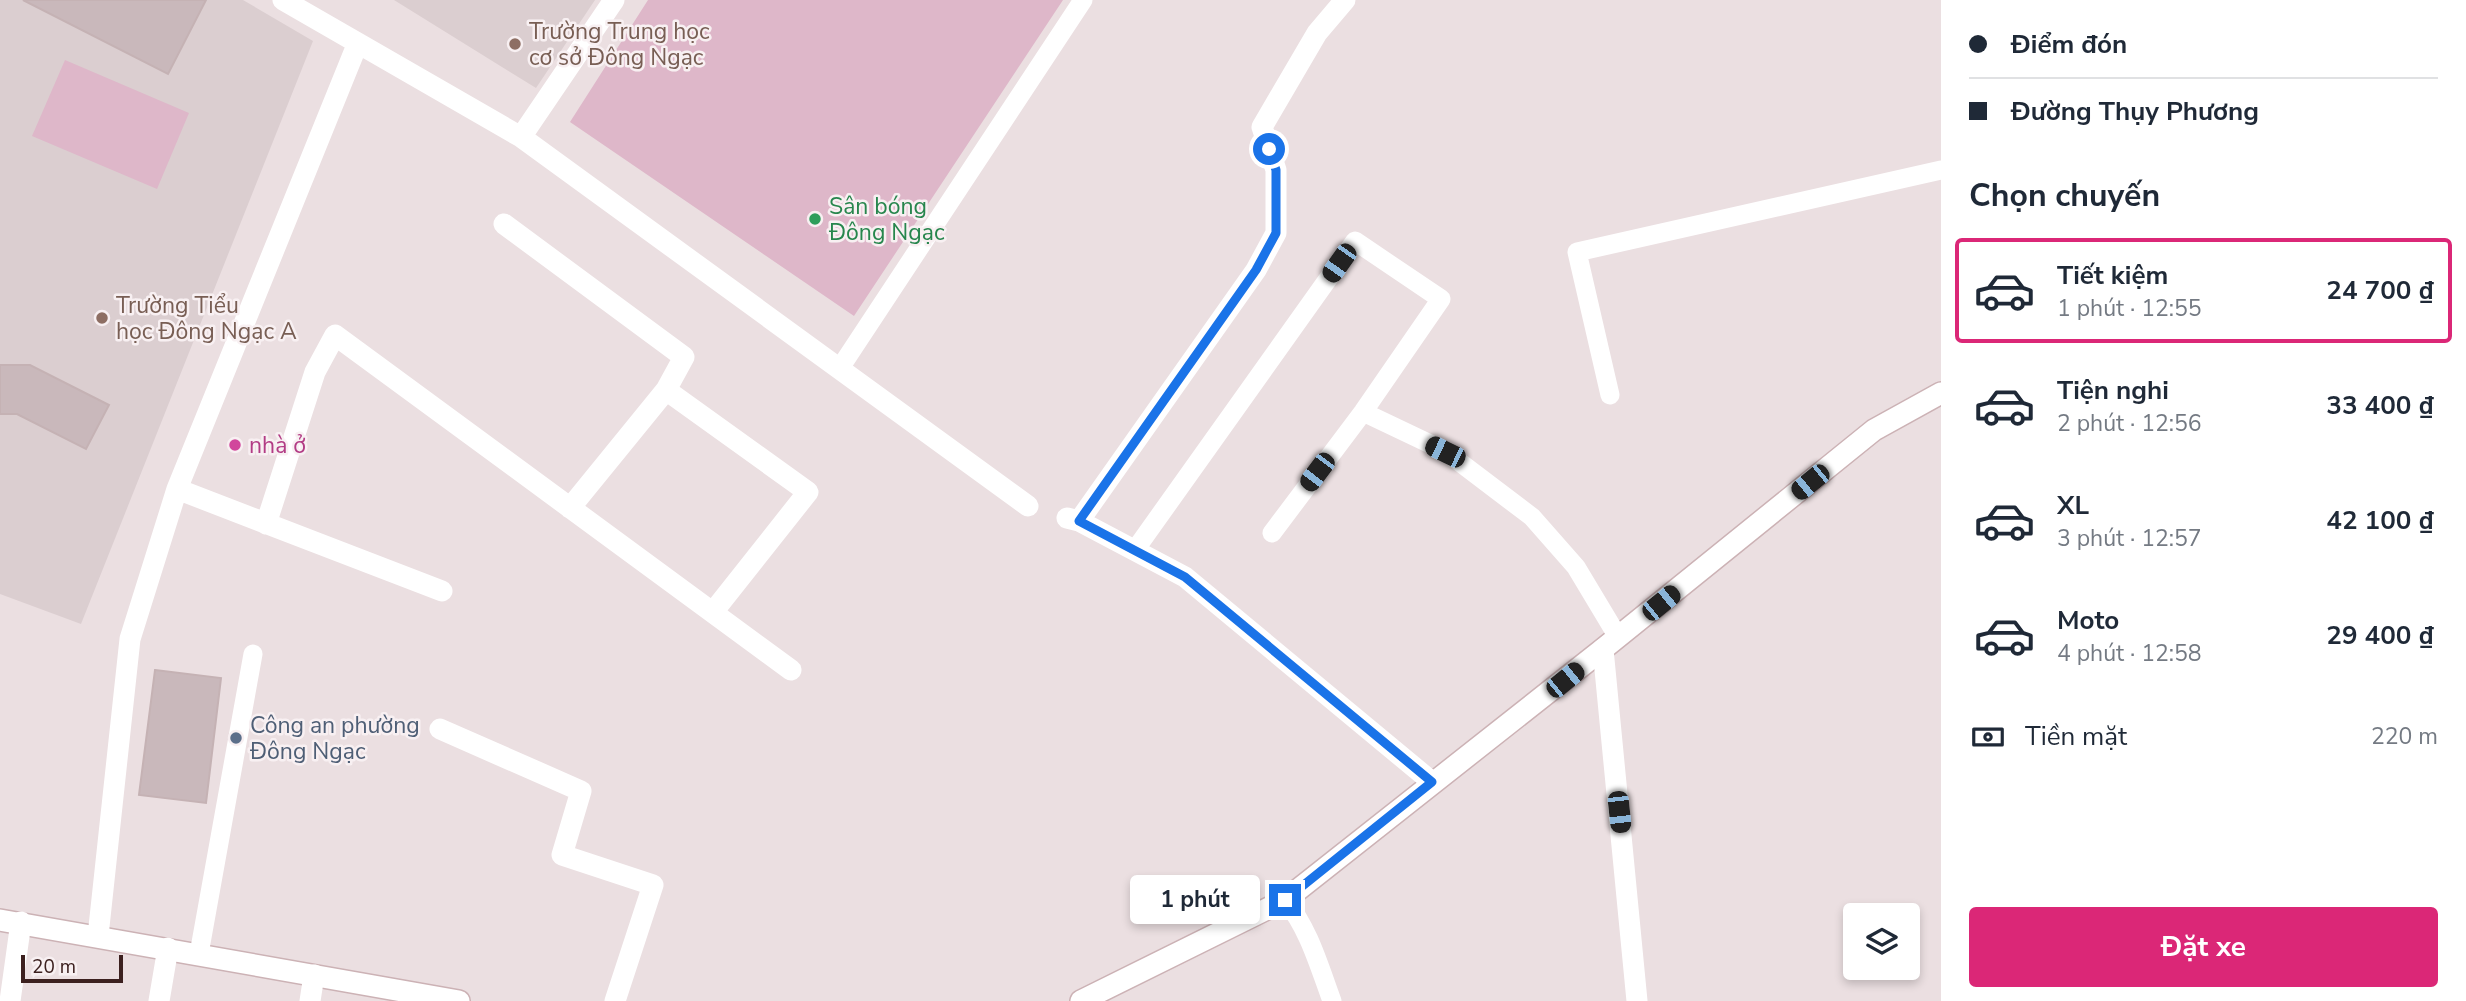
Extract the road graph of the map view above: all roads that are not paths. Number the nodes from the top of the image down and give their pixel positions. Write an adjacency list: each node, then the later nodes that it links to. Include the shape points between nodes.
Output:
1 (283, 0): 5 (street)
2 (614, 0): 6 (street)
3 (1083, 0): 9 (lane)
4 (1345, 0): 19 (street, via 1317,33 1262,127 1276,170 1276,233 1258,267 1073,520)
5 (356, 45): 6 (street); 14 (street)
6 (521, 137): 9 (street)
7 (1941, 170): 12 (lane, via 1577,252)
8 (504, 224): 10 (street, via 684,357)
9 (840, 368): 15 (street)
10 (666, 390): 16 (street); 21 (street, via 808,492)
11 (1941, 393): 22 (street, via 1874,430)
12 (1610, 395)
13 (1363, 412): 18 (lane); 19 (lane, via 1441,299 1355,241); 22 (lane, via 1445,452 1532,517 1576,567)
14 (177, 489): 17 (street); 29 (street, via 130,639)
15 (1028, 506)
16 (569, 508): 17 (street, via 335,335 315,372); 21 (street)
17 (266, 524): 20 (street)
18 (1272, 533)
19 (1135, 550): 26 (street, via 1185,577)
20 (442, 591)
21 (713, 612): 24 (street)
22 (1611, 643): 26 (street); 40 (street)
23 (253, 654): 31 (lane)
24 (791, 670)
25 (440, 729): 37 (street, via 581,790 562,855 653,885)
26 (1432, 782): 27 (street)
27 (1285, 900): 38 (street); 39 (lane, via 1308,936)
28 (10, 921): 29 (street); 33 (street)
29 (98, 936): 30 (street)
30 (168, 948): 31 (street); 34 (street)
31 (199, 954): 32 (street)
32 (314, 975): 35 (street); 36 (street)
33 (10, 1001)
34 (159, 1001)
35 (310, 1001)
36 (459, 1001)
37 (615, 1001)
38 (1080, 1001)
39 (1332, 1001)
40 (1637, 1001)

